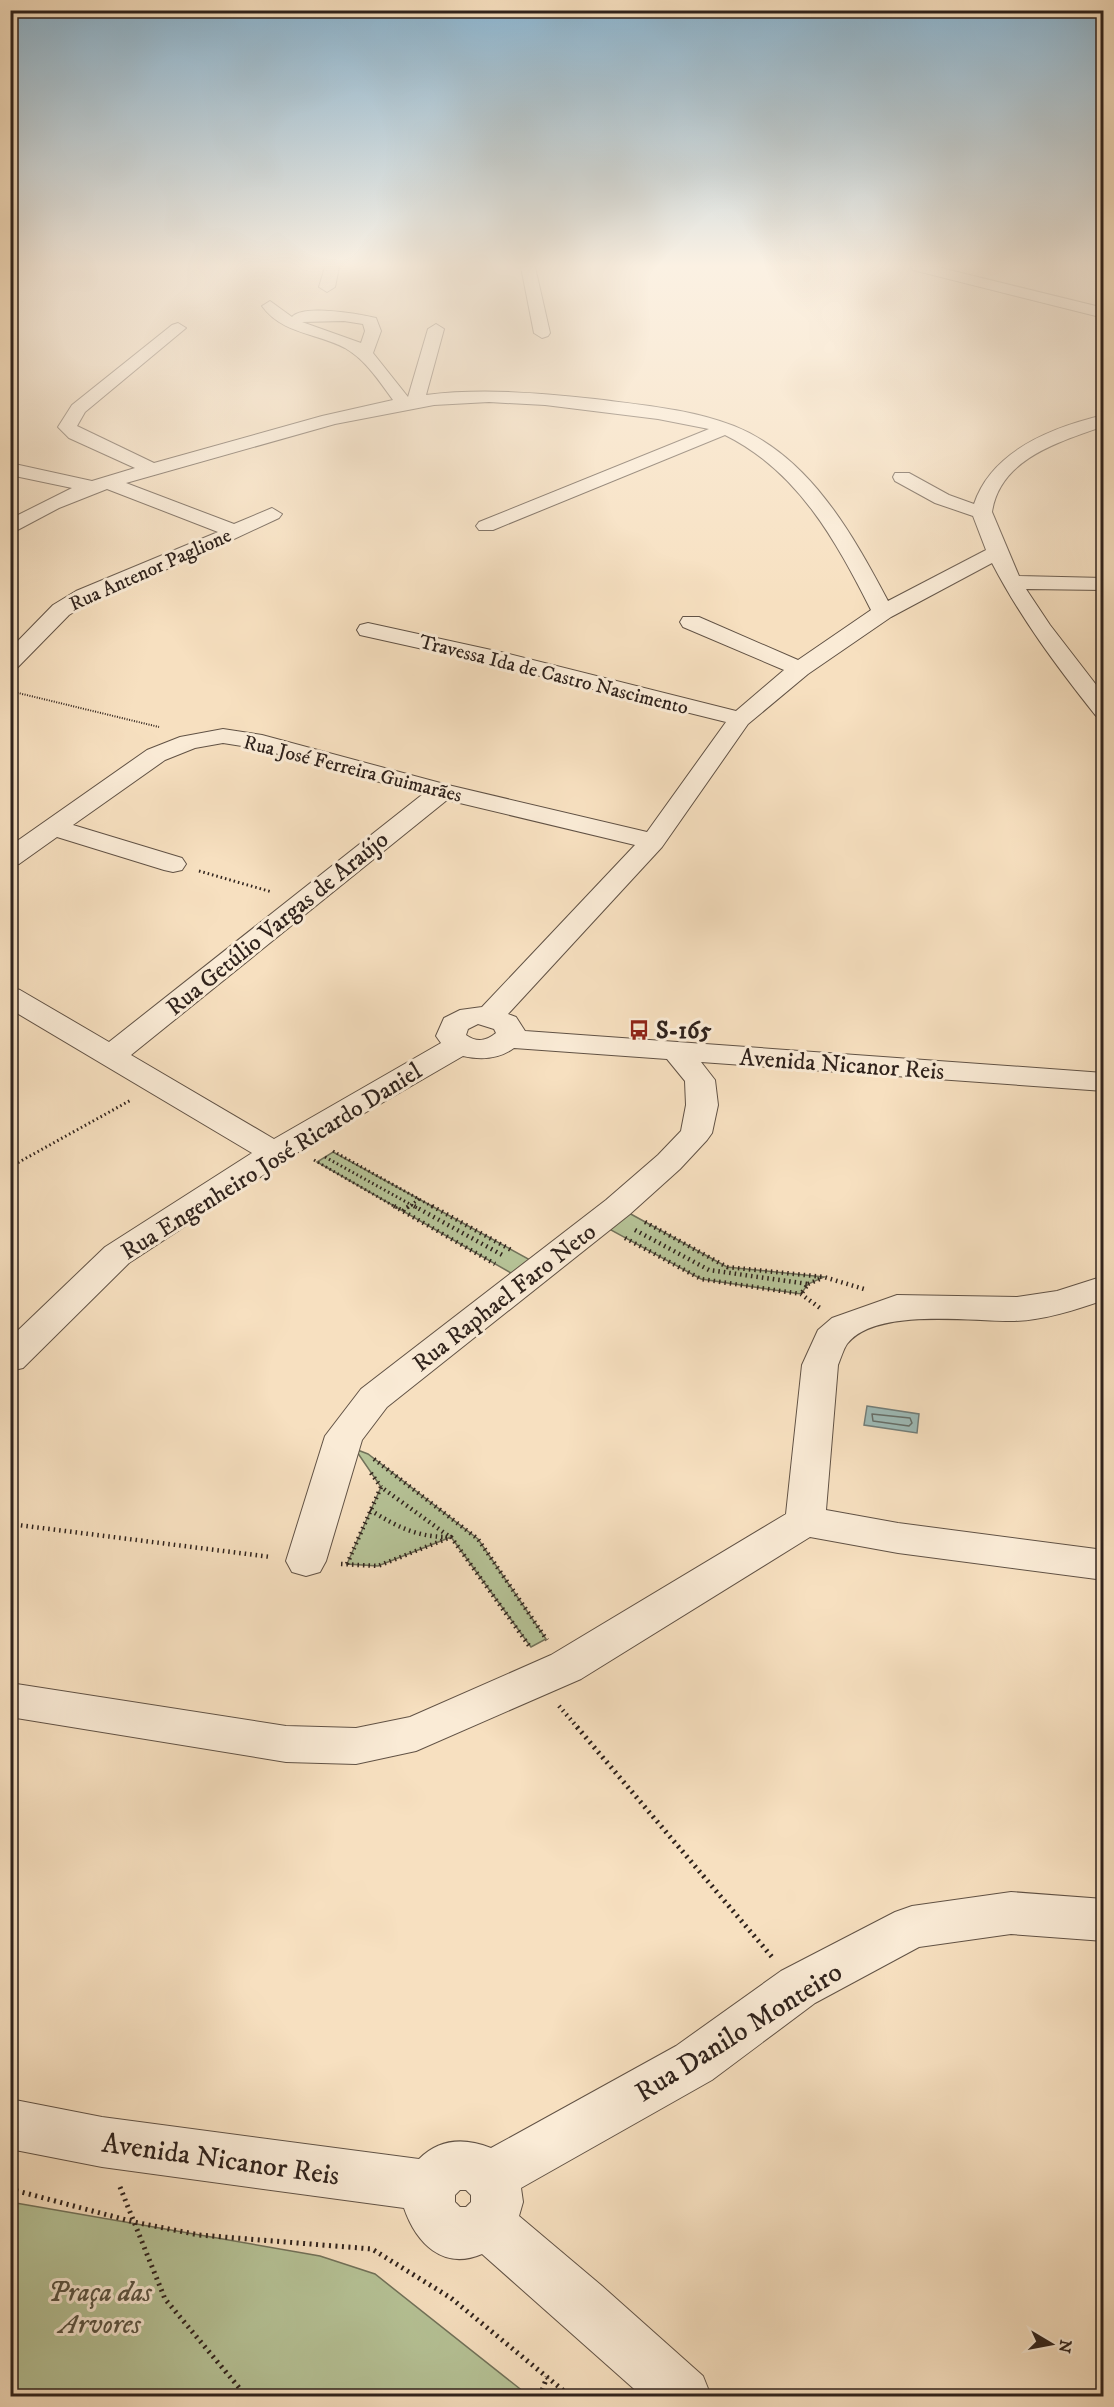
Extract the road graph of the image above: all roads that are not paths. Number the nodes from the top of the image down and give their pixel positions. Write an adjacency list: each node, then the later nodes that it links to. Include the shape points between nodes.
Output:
1 (115, 379): 8 (street, via 78,409 67,428)
2 (389, 379): 4 (street)
3 (418, 379): 4 (street)
4 (410, 402): 6 (street, via 472,397 572,403 679,417); 8 (street)
5 (1104, 420): 11 (street, via 1020,455 988,491)
6 (725, 429): 13 (street); 19 (street, via 745,438 799,479 847,545)
7 (10, 469): 10 (street)
8 (152, 469): 10 (street)
9 (902, 477): 11 (street, via 942,499)
10 (103, 485): 14 (street, via 33,513); 15 (street)
11 (982, 513): 16 (street)
12 (272, 514): 15 (street, Rua Antenor Paglione)
13 (486, 526)
14 (10, 528)
15 (234, 531): 22 (street, Rua Antenor Paglione, via 84,596 61,610)
16 (996, 553): 17 (street); 19 (street)
17 (1011, 582): 18 (street); 24 (street, via 1067,666)
18 (1104, 584)
19 (883, 612): 23 (street)
20 (691, 622): 23 (street)
21 (368, 630): 25 (street, Travessa Ida de Castro Nascimento)
22 (10, 662)
23 (800, 669): 25 (street)
24 (1104, 711)
25 (740, 719): 28 (street)
26 (442, 791): 27 (street, Rua José Ferreira Guimarães, via 262,742 223,736 173,747 156,755); 28 (street, Rua José Ferreira Guimarães); 35 (street, Rua Getúlio Vargas de Araújo)
27 (53, 827): 29 (street, Rua José Ferreira Guimarães); 30 (street)
28 (654, 840): 32 (street)
29 (10, 858)
30 (173, 864)
31 (10, 996): 35 (street)
32 (499, 1027): 33 (street, Avenida Nicanor Reis, via 470,1016 454,1024 451,1036); 34 (street, Avenida Nicanor Reis)
33 (460, 1045): 37 (street, Rua Engenheiro José Ricardo Daniel)
34 (676, 1051): 36 (street, Avenida Nicanor Reis); 41 (street, Rua Raphael Faro Neto, via 700,1080 702,1105 696,1132 669,1162 608,1215 374,1398 344,1436)
35 (112, 1054): 37 (street, via 160,1084)
36 (1104, 1082)
37 (290, 1143): 39 (street, Rua Engenheiro José Ricardo Daniel, via 117,1255)
38 (1104, 1287): 40 (street, via 1062,1302 1017,1308 897,1307 845,1326 831,1339 820,1365)
39 (10, 1359)
40 (804, 1521): 42 (street, via 898,1538); 43 (street, via 557,1671 416,1733 356,1746 286,1744)
41 (306, 1561)
42 (1104, 1565)
43 (10, 1700)
44 (1104, 1920): 46 (street, Rua Danilo Monteiro, via 1011,1912 912,1927 798,1987 694,2063)
45 (10, 2124): 46 (street, Avenida Nicanor Reis, via 102,2142 431,2186 438,2176 470,2165)
46 (488, 2200): 47 (street, via 583,2305)
47 (683, 2397)

